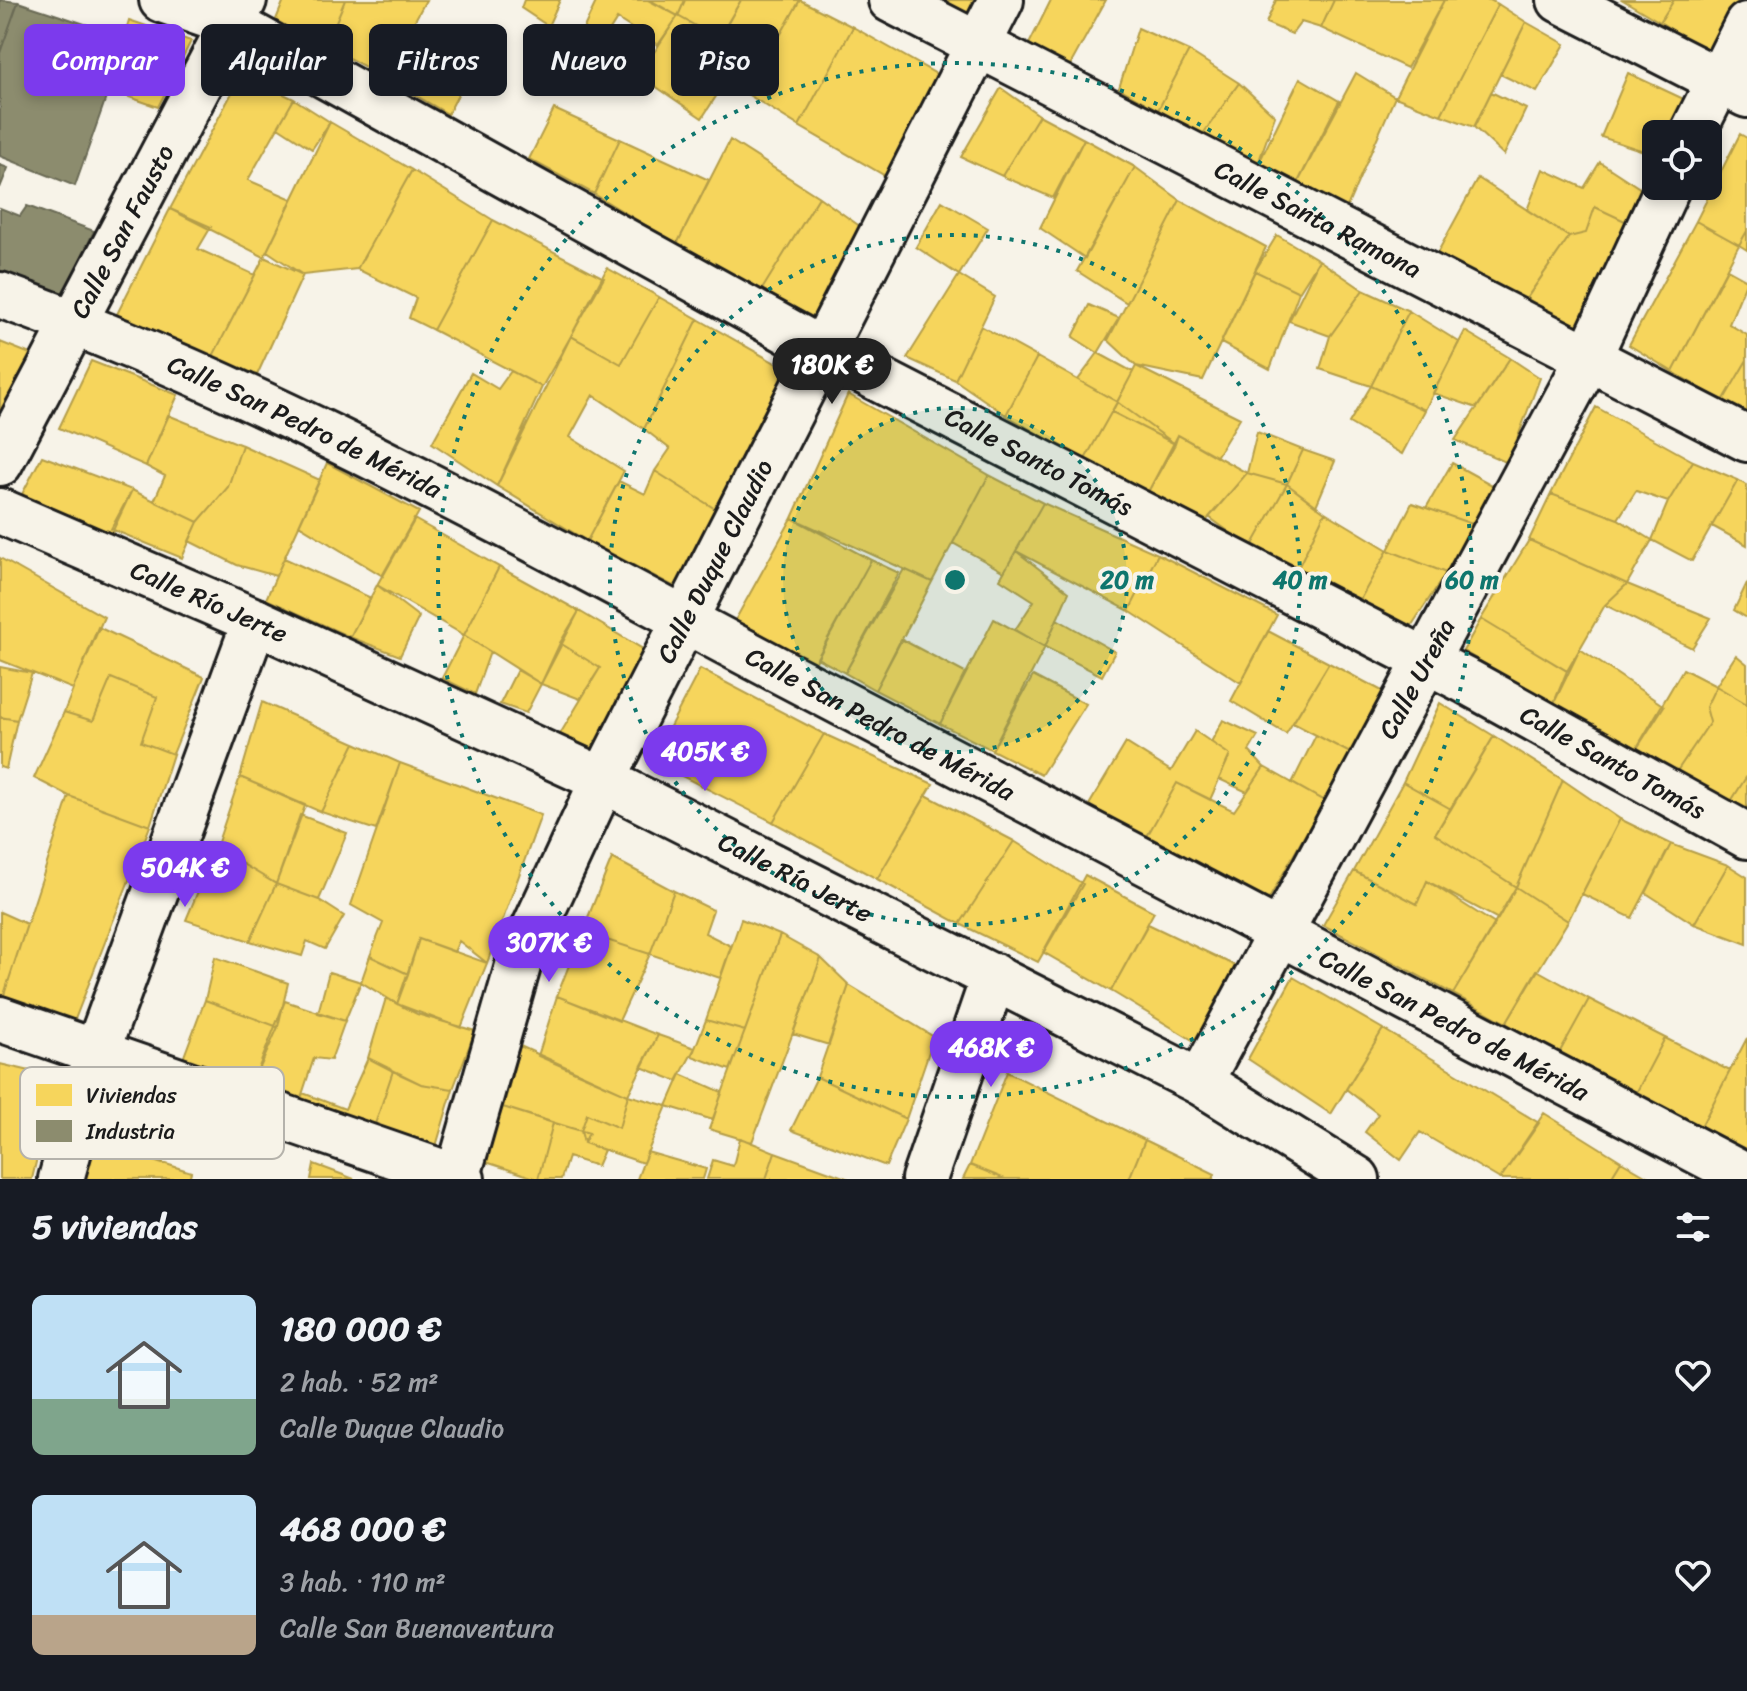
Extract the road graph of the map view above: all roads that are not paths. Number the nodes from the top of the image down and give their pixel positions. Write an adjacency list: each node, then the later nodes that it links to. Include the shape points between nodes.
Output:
1 (162, 0): 5 (street, Calle Santo Tomás)
2 (891, 0): 7 (street, Calle Santa Ramona)
3 (1001, 0): 7 (street, Calle Duque Claudio)
4 (1560, 0): 8 (street)
5 (238, 12): 12 (street, Calle San Fausto); 13 (street, Calle Santo Tomás)
6 (1747, 25): 8 (street)
7 (979, 43): 13 (street, Calle Duque Claudio); 14 (street, Calle Santa Ramona)
8 (1732, 88): 9 (street)
9 (1704, 120)
10 (1662, 200): 14 (street, Calle Ureña)
11 (0, 295): 12 (street, Calle San Pedro de Mérida)
12 (72, 321): 16 (street, Calle San Fausto); 19 (street, Calle San Pedro de Mérida, via 364,450)
13 (822, 350): 19 (street, Calle Duque Claudio); 20 (street, Calle Santo Tomás)
14 (1588, 359): 15 (street, Calle Santa Ramona); 20 (street, Calle Ureña)
15 (1747, 439)
16 (0, 463)
17 (0, 511): 18 (street, Calle Río Jerte)
18 (255, 621): 21 (street, Calle Río Jerte); 26 (street)
19 (686, 621): 21 (street, Calle Duque Claudio); 23 (street, Calle San Pedro de Mérida)
20 (1426, 661): 22 (street, Calle Santo Tomás); 23 (street, Calle Ureña)
21 (603, 780): 24 (street, Calle Río Jerte); 34 (street, Calle Duque Claudio, via 520,959)
22 (1747, 836)
23 (1278, 934): 29 (street, Calle Ureña); 32 (street, Calle San Pedro de Mérida)
24 (994, 976): 29 (street, Calle Río Jerte); 35 (street)
25 (0, 1019): 26 (street)
26 (97, 1051): 27 (street); 28 (street)
27 (92, 1067)
28 (142, 1067)
29 (1200, 1082): 36 (street, Calle Río Jerte)
30 (284, 1117): 34 (street)
31 (67, 1159): 33 (street)
32 (1747, 1177)
33 (61, 1179)
34 (459, 1179)
35 (924, 1179)
36 (1357, 1179)

